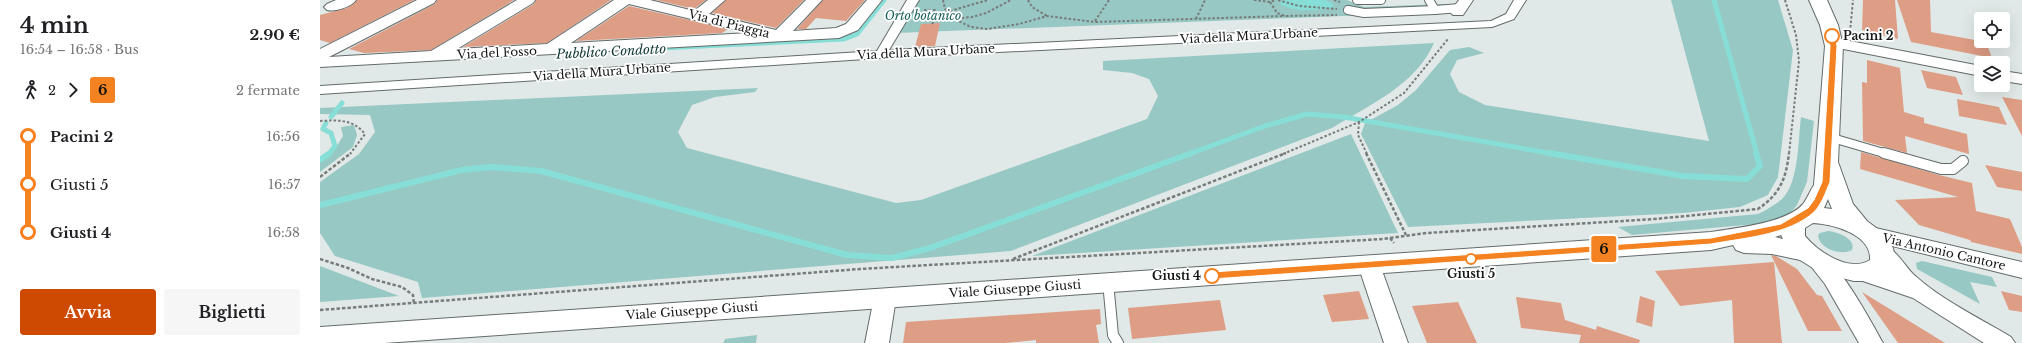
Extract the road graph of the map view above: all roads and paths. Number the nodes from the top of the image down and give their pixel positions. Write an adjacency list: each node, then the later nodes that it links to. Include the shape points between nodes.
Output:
1 (349, 0): 28 (street)
2 (429, 0): 34 (street)
3 (528, 0): 51 (street)
4 (624, 0): 48 (street)
5 (632, 0): 36 (street, Via di Piaggia)
6 (718, 0): 36 (street)
7 (815, 0): 44 (street)
8 (875, 0): 44 (street, Via del Fosso, via 852,27 845,31)
9 (913, 0): 50 (street)
10 (943, 0): 35 (path, via 945,9)
11 (988, 0): 35 (path)
12 (1011, 0): 40 (path, via 986,14)
13 (1028, 0): 37 (path, via 1032,7)
14 (1110, 0): 42 (path)
15 (1205, 0): 41 (path)
16 (1254, 0): 27 (path)
17 (1277, 0): 27 (path); 30 (path, via 1299,6)
18 (1334, 0): 32 (path, via 1346,6)
19 (1357, 0): 20 (lane)
20 (1381, 0)
21 (1429, 0): 33 (lane)
22 (1520, 0): 50 (street, Via della Mura Urbane, via 1514,13 1506,20 1492,24)
23 (1785, 0): 64 (path, via 1796,35 1799,61 1787,170 1778,192 1758,209 1655,219)
24 (1818, 0): 45 (main road)
25 (1831, 0): 45 (main road)
26 (1853, 0): 45 (path)
27 (1270, 2): 38 (path, via 1277,13)
28 (332, 7)
29 (1461, 7): 33 (lane)
30 (1330, 8)
31 (936, 10): 39 (path, via 936,14)
32 (1348, 10): 33 (lane, via 1364,13); 38 (path, via 1341,15)
33 (1435, 10)
34 (408, 11): 47 (street); 49 (street)
35 (950, 11): 39 (path)
36 (697, 16): 44 (street, Via di Piaggia)
37 (1047, 16): 40 (path, via 987,29 972,27); 42 (path)
38 (1285, 16): 41 (path)
39 (950, 17): 40 (path)
40 (953, 18): 43 (path, via 934,21)
41 (1196, 19): 42 (path)
42 (1095, 22)
43 (932, 24)
44 (779, 36): 48 (street, Via del Fosso)
45 (1837, 38): 53 (street); 59 (main road)
46 (1448, 39): 58 (path, via 1404,93)
47 (320, 44)
48 (549, 50): 51 (street, Via del Fosso)
49 (320, 54)
50 (881, 54): 56 (street, Via della Mura Urbane)
51 (434, 57): 52 (street, Via del Fosso)
52 (320, 62)
53 (1974, 69)
54 (2010, 77): 55 (street)
55 (2022, 79)
56 (320, 90)
57 (320, 121): 61 (path, via 352,122 360,126 365,134 350,156)
58 (1359, 122): 64 (path, via 1358,135); 71 (path)
59 (1828, 147): 60 (lane, via 1942,169 1953,170); 62 (main road, via 1825,185 1811,210); 63 (main road, via 1842,207)
60 (1963, 161)
61 (320, 177)
62 (1799, 218): 63 (main road, via 1811,215 1835,218); 66 (main road, Viale Giuseppe Giusti, via 1771,230); 69 (main road, via 1793,224 1792,231 1799,246)
63 (1864, 231): 68 (main road, via 1880,246); 73 (street, Via Antonio Cantore)
64 (1406, 235): 65 (path)
65 (1390, 238): 67 (path); 71 (path, via 1150,254)
66 (1711, 241): 69 (main road, Viale Giuseppe Giusti, via 1772,245); 72 (main road, Viale Giuseppe Giusti)
67 (1394, 243)
68 (1883, 253): 74 (main road, via 1884,259 1877,268); 76 (street, via 1902,278)
69 (1812, 257): 74 (main road, Viale Giuseppe Giusti, via 1840,270); 85 (street, via 1833,278)
70 (320, 260): 78 (path, via 402,287 413,295)
71 (1010, 260): 78 (path, via 860,269)
72 (1369, 265): 75 (main road, Viale Giuseppe Giusti); 84 (street)
73 (2022, 270)
74 (1862, 272): 76 (street)
75 (1108, 282): 77 (main road, Viale Giuseppe Giusti); 83 (lane, via 1113,335)
76 (1925, 295): 86 (street)
77 (885, 298): 81 (main road, Viale Giuseppe Giusti); 82 (street)
78 (414, 304): 79 (path)
79 (320, 310)
80 (320, 337): 81 (main road, Viale Giuseppe Giusti)
81 (374, 338)
82 (877, 343)
83 (1118, 343)
84 (1396, 343)
85 (1871, 343)
86 (2002, 343)

